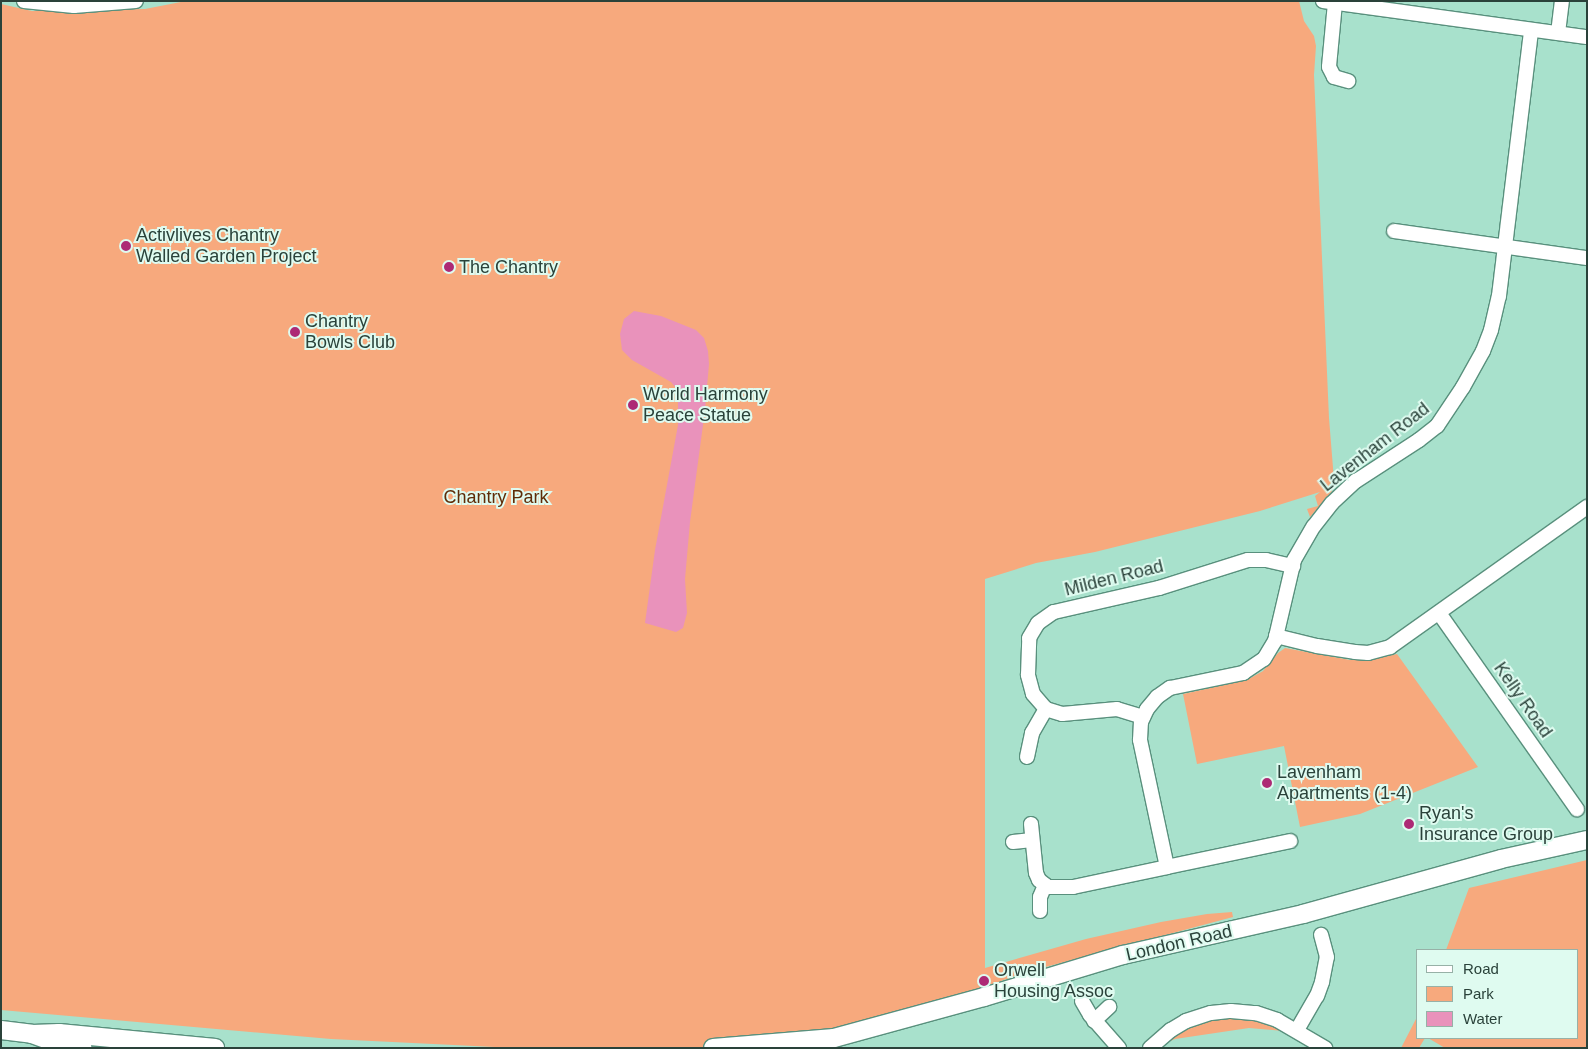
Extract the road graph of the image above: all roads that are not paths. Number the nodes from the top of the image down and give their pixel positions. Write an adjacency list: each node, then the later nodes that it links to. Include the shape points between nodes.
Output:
1 (24, 1): 2 (street, via 74,6)
2 (136, 1)
3 (1562, 1): 6 (street)
4 (1329, 2): 5 (street); 8 (street, via 1329,67 1334,77)
5 (1531, 30): 6 (street); 10 (street, Lavenham Road)
6 (1558, 33): 7 (street)
7 (1587, 37)
8 (1348, 81)
9 (1394, 231): 10 (street)
10 (1505, 246): 11 (street); 13 (street, Lavenham Road, via 1499,296 1488,341 1444,417 1424,436 1336,498 1306,536)
11 (1587, 258)
12 (1587, 507): 14 (street)
13 (1292, 566): 15 (street, Lavenham Road); 16 (street, Milden Road, via 1248,560 1159,588 1049,614 1032,631 1027,650 1030,687)
14 (1439, 613): 15 (street, via 1398,643 1368,652 1327,648); 19 (street, Kelly Road)
15 (1276, 636): 17 (street, Lavenham Road, via 1267,656 1250,670 1170,688 1151,703)
16 (1046, 709): 17 (street, via 1057,714 1117,709); 18 (street, via 1032,733)
17 (1143, 717): 25 (street, via 1140,740)
18 (1027, 757)
19 (1578, 809)
20 (1031, 824): 21 (street)
21 (1032, 840): 24 (street); 26 (street, via 1036,873)
22 (1290, 840): 25 (street)
23 (1587, 840): 37 (main road, London Road, via 1501,859 1303,914 1123,956 834,1038)
24 (1013, 842)
25 (1167, 867): 26 (street, via 1073,887)
26 (1044, 885): 27 (street)
27 (1040, 911)
28 (1321, 936): 33 (street, via 1327,957 1322,982)
29 (1082, 1001): 31 (street)
30 (1109, 1007): 31 (street)
31 (1094, 1021): 38 (street)
32 (1, 1030): 34 (main road)
33 (1297, 1030): 39 (street, via 1256,1013 1217,1012 1182,1023); 40 (street)
34 (32, 1034): 35 (main road); 36 (main road, via 59,1033)
35 (83, 1048)
36 (215, 1048)
37 (712, 1048)
38 (1119, 1048)
39 (1150, 1048)
40 (1325, 1048)

